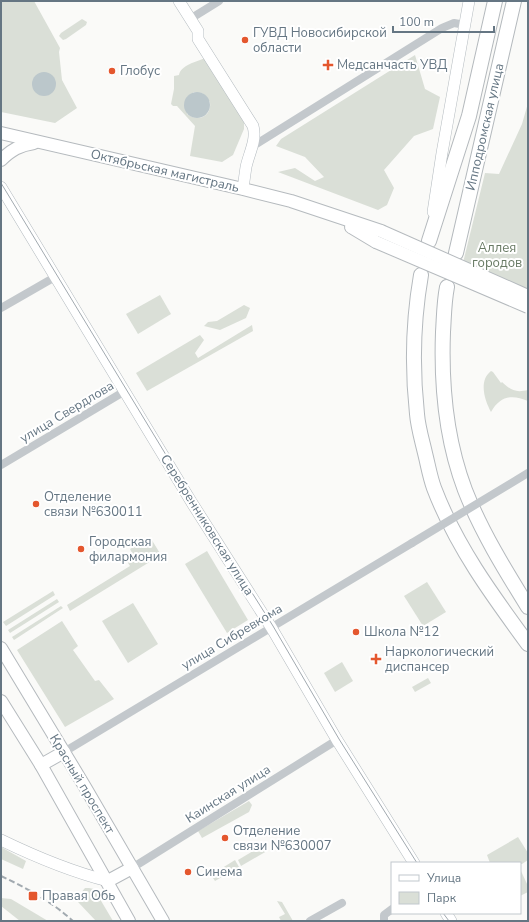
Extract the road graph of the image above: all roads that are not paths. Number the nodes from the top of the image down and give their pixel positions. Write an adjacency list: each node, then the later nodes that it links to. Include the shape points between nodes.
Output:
1 (179, 1): 6 (street)
2 (219, 1): 6 (street)
3 (469, 1): 7 (street)
4 (495, 1): 15 (highway, Ипподромская улица, via 469,116)
5 (514, 1): 16 (highway, Ипподромская улица)
6 (190, 19): 10 (street, via 198,31 198,39 250,120 255,132)
7 (465, 25): 10 (street, via 454,23 442,28); 15 (street)
8 (1, 133): 9 (main road, Октябрьская магистраль)
9 (41, 142): 11 (main road, via 13,149); 13 (main road, Октябрьская магистраль)
10 (253, 146): 13 (street, via 246,166)
11 (1, 160)
12 (1, 187): 18 (street, Серебренниковская улица)
13 (243, 189): 14 (main road, Октябрьская магистраль, via 291,201)
14 (379, 237): 20 (main road, Октябрьская магистраль, bridge); 21 (main road, Октябрьская магистраль, bridge)
15 (429, 241)
16 (456, 253)
17 (421, 275): 27 (highway, via 413,367 417,416 433,486 472,565)
18 (55, 277): 22 (street); 23 (street, Серебренниковская улица)
19 (447, 287): 26 (highway, via 442,361 445,401 454,454 475,513)
20 (528, 296)
21 (528, 307)
22 (1, 308)
23 (125, 391): 24 (street, улица Свердлова); 28 (street, Серебренниковская улица, via 192,503)
24 (1, 465)
25 (528, 473): 28 (street, улица Сибревкома, bridge)
26 (528, 608): 27 (highway)
27 (511, 622): 29 (highway)
28 (272, 627): 32 (street, Серебренниковская улица); 33 (street, улица Сибревкома)
29 (528, 644)
30 (1, 648): 33 (main road, Красный проспект)
31 (1, 700): 34 (main road, Красный проспект)
32 (337, 740): 36 (street, Серебренниковская улица); 37 (street, Каинская улица)
33 (64, 752): 34 (main road); 37 (main road, Красный проспект)
34 (41, 765): 38 (main road, Красный проспект)
35 (1, 840): 38 (street, via 39,859)
36 (413, 862)
37 (132, 868): 38 (main road); 42 (main road, Красный проспект)
38 (108, 881): 41 (main road, Красный проспект)
39 (342, 903): 43 (street)
40 (391, 910): 44 (street, via 384,915)
41 (129, 921)
42 (162, 921)
43 (310, 921)
44 (384, 921)

